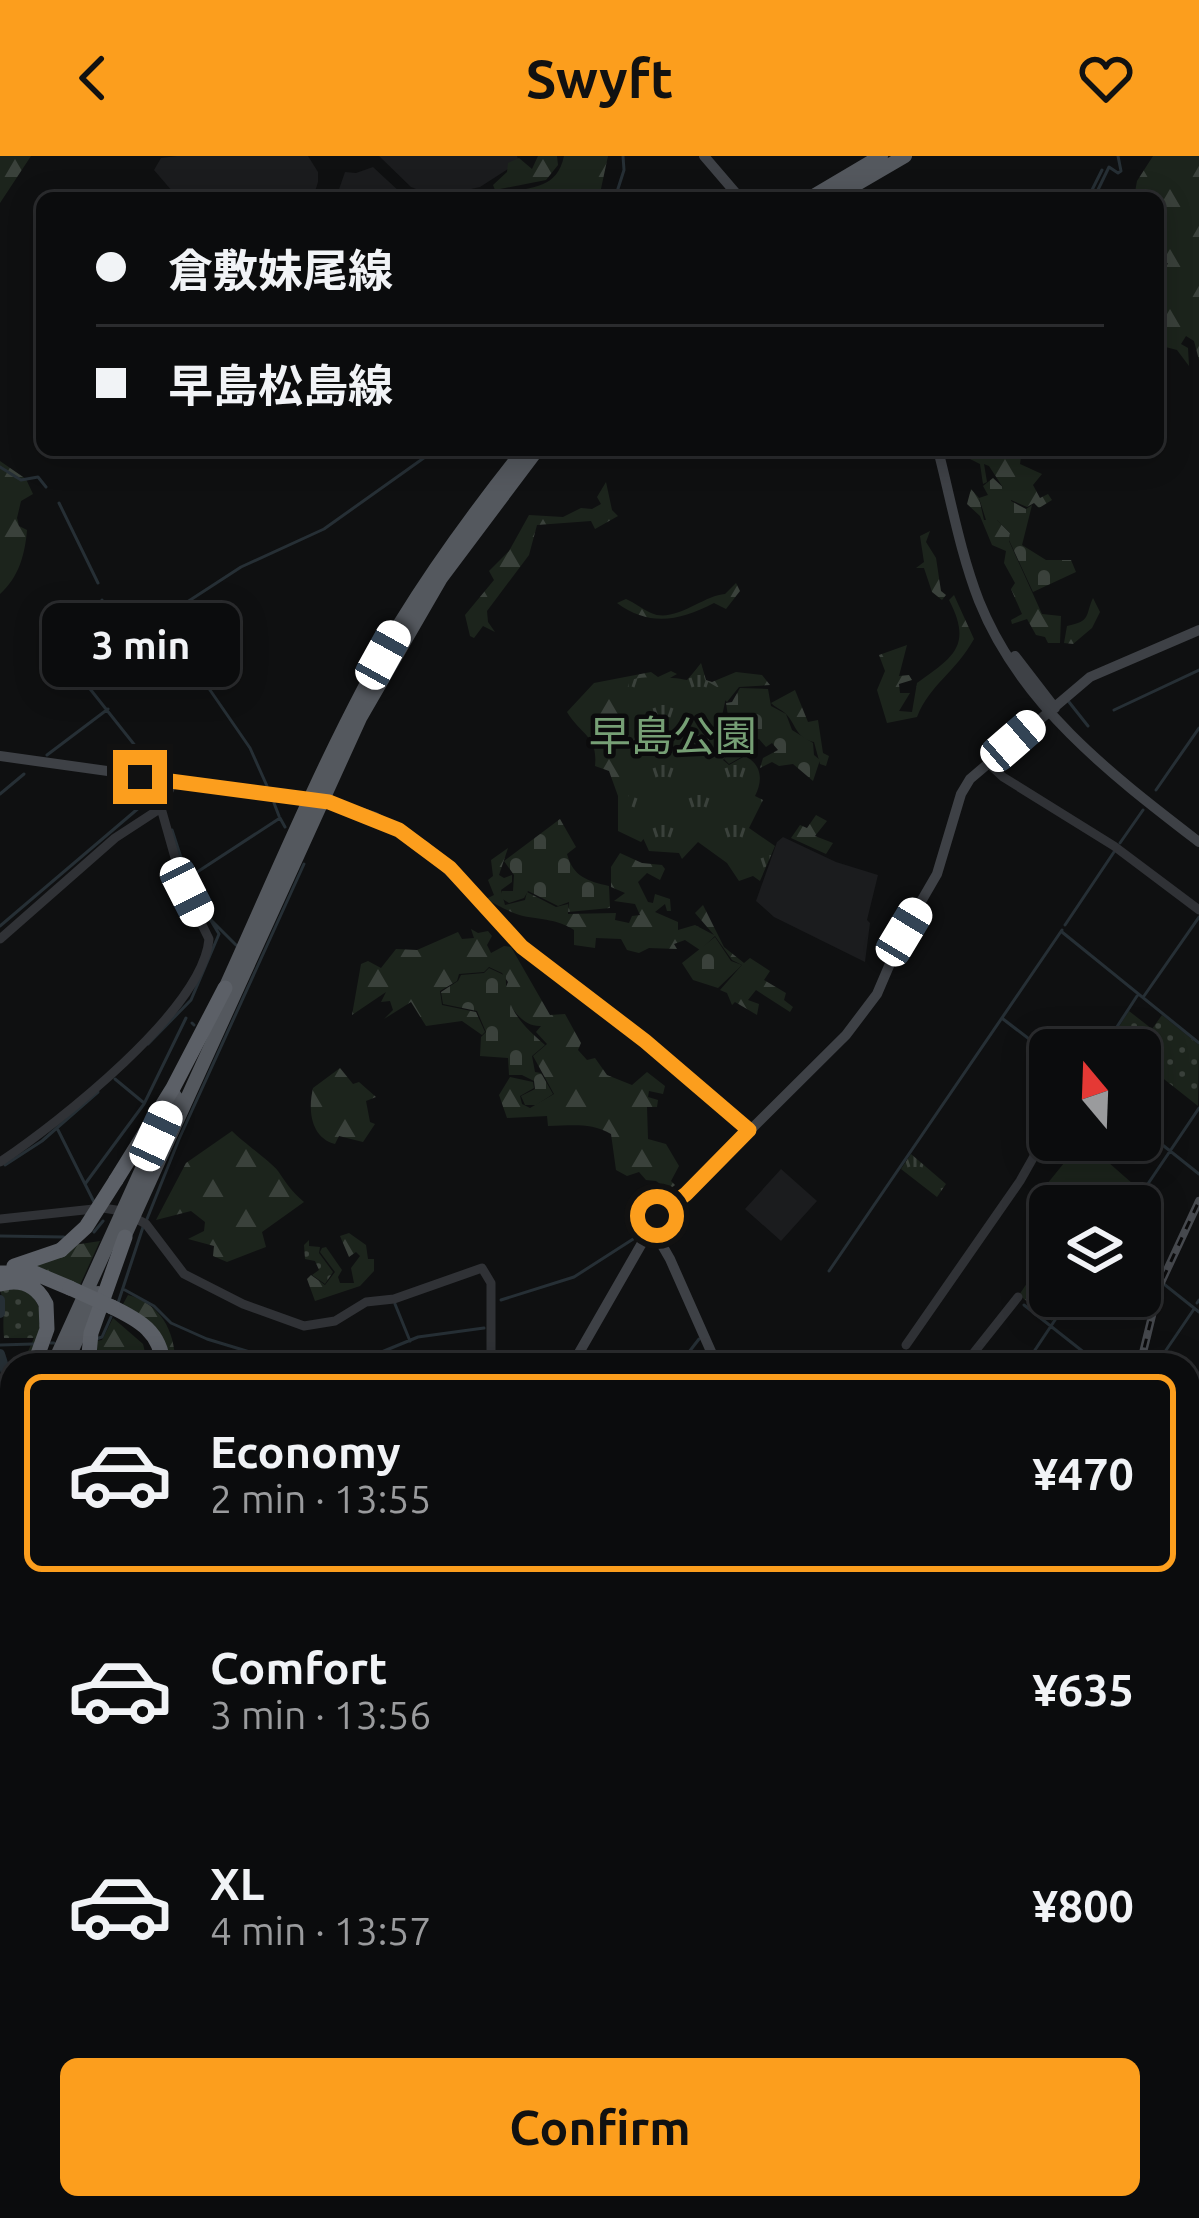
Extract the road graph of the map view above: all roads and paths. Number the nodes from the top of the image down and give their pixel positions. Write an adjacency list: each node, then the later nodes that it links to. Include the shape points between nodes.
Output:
1 (704, 156): 4 (main road)
2 (881, 156): 5 (highway)
3 (905, 156): 6 (highway)
4 (735, 192)
5 (820, 192)
6 (843, 192)
7 (519, 456): 15 (highway, via 400,625)
8 (532, 456): 15 (highway, via 409,630)
9 (943, 456): 11 (main road, via 979,599 1010,661)
10 (1199, 630): 11 (main road, via 1098,672)
11 (1050, 708): 13 (main road); 17 (main road, via 1120,781)
12 (0, 756): 14 (main road)
13 (988, 763): 18 (street); 21 (main road, via 964,787 937,874 877,994)
14 (173, 782): 15 (main road); 16 (street)
15 (317, 801): 20 (highway); 21 (main road, via 375,817 424,846 522,947); 24 (highway)
16 (161, 808): 19 (street); 23 (street, via 183,886 209,939 190,991 55,1123)
17 (1199, 837)
18 (1199, 910)
19 (0, 939)
20 (225, 988): 24 (highway); 28 (highway, bridge, via 86,1227 61,1250)
21 (749, 1130): 26 (main road)
22 (1031, 1161): 30 (street)
23 (0, 1162)
24 (136, 1218): 25 (street, via 103,1208); 27 (highway); 32 (highway); 36 (street, via 184,1274 304,1326 482,1268 491,1283)
25 (0, 1219)
26 (651, 1226): 37 (main road); 38 (main road)
27 (125, 1237): 33 (highway); 34 (highway)
28 (0, 1277): 31 (highway, via 25,1283 46,1304); 35 (highway, bridge, via 29,1278 111,1309 146,1337)
29 (1018, 1298): 39 (street)
30 (906, 1345)
31 (38, 1353)
32 (60, 1353)
33 (71, 1353)
34 (89, 1353)
35 (153, 1353)
36 (491, 1353)
37 (579, 1353)
38 (712, 1353)
39 (974, 1353)

